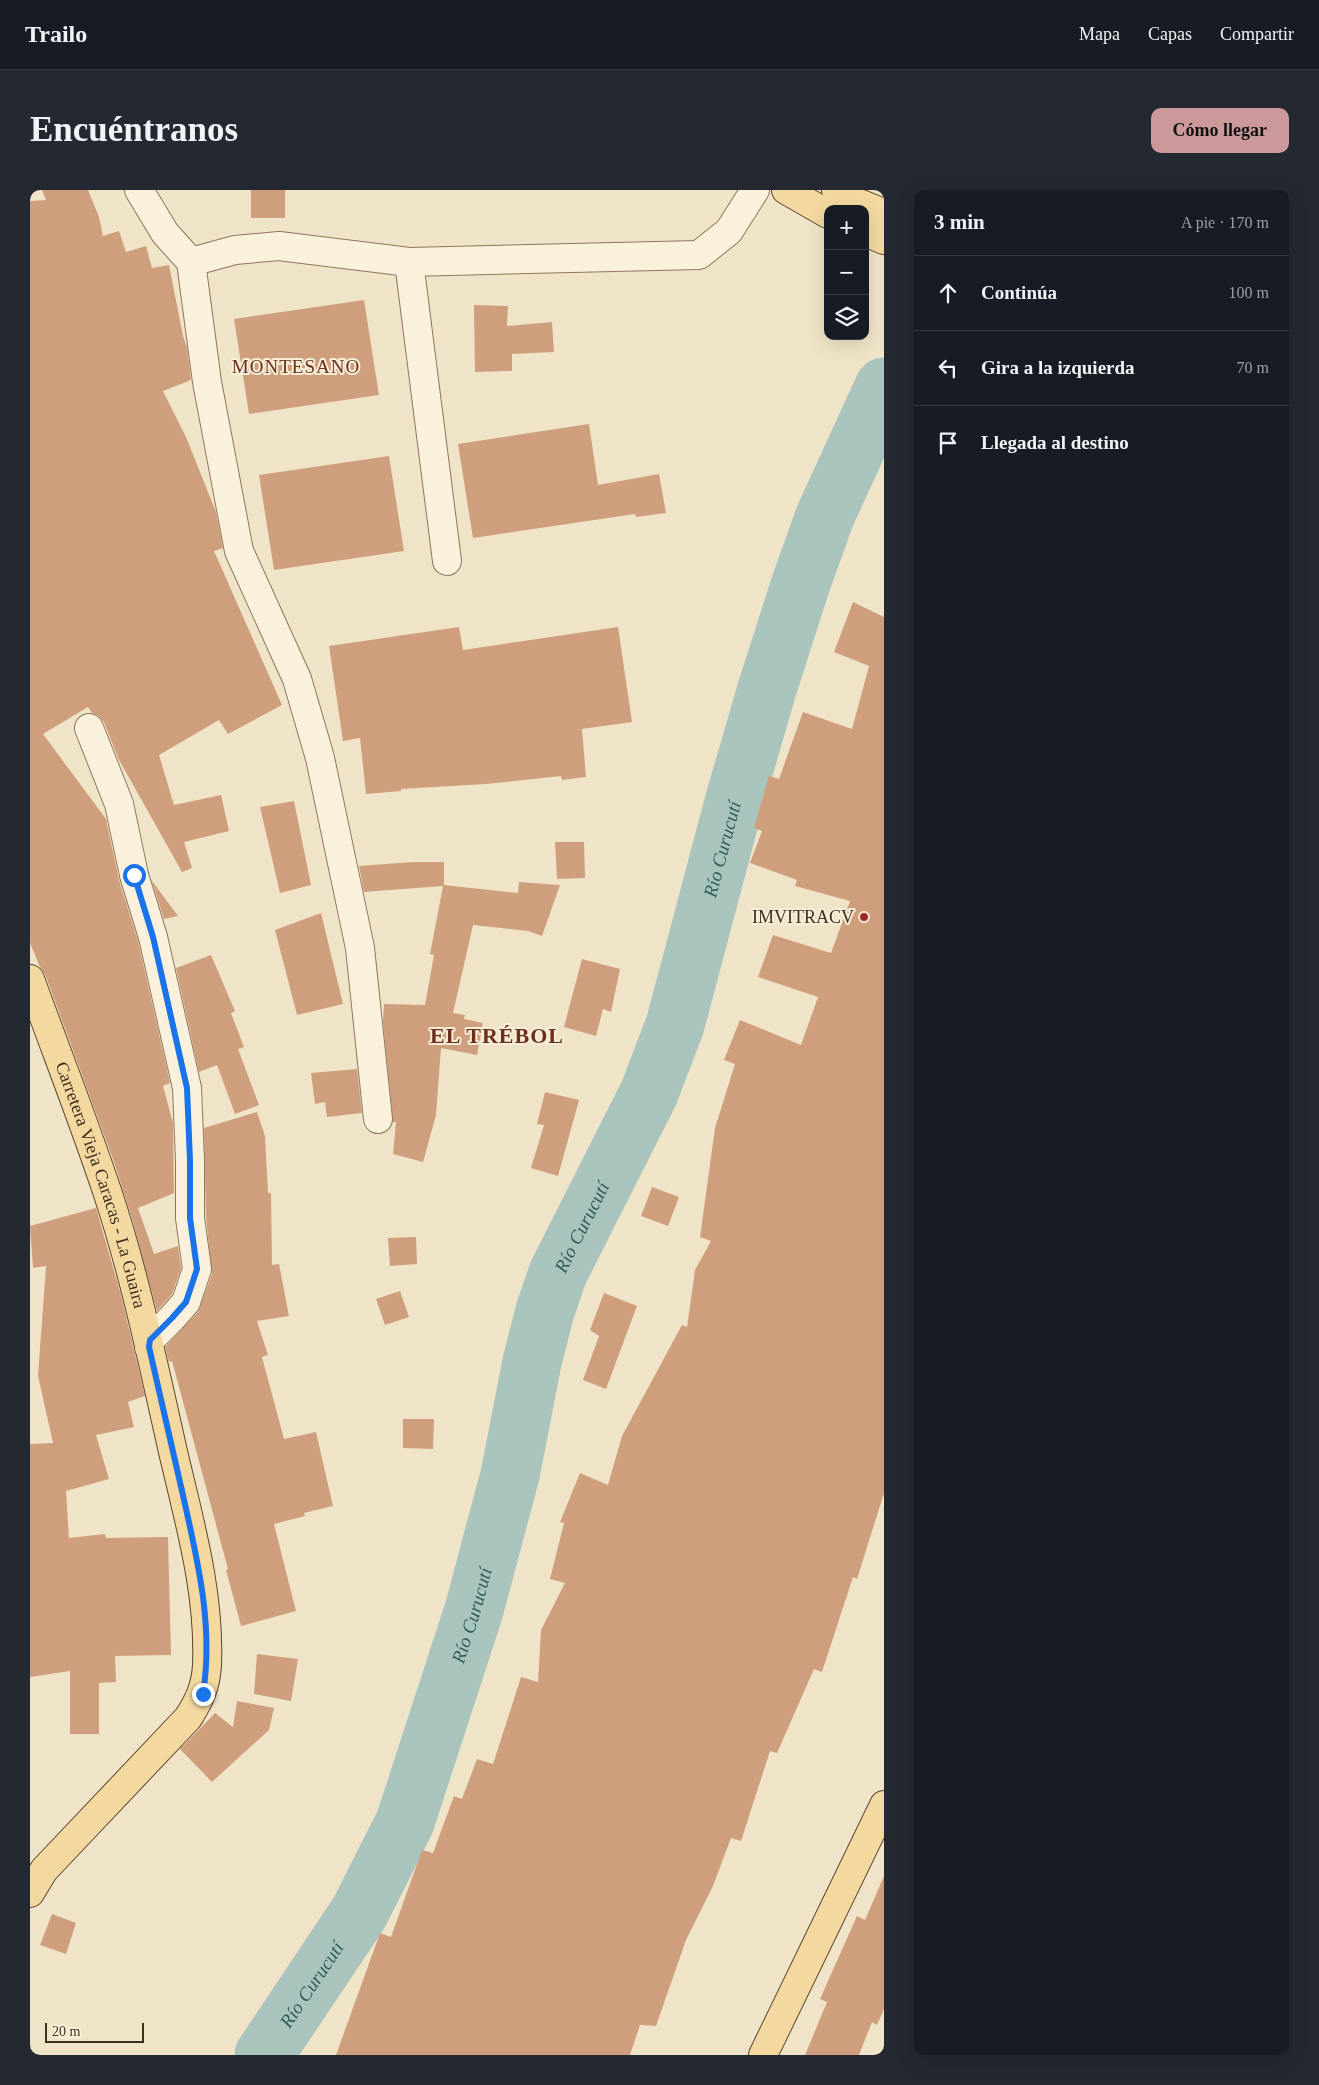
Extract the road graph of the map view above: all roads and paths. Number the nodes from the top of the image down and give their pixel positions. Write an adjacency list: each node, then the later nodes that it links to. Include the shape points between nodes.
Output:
1 (139, 190): 9 (street, via 165,233)
2 (755, 190): 10 (street, via 729,231 699,255)
3 (786, 190): 5 (main road)
4 (846, 196): 6 (main road)
5 (824, 212)
6 (884, 213)
7 (869, 234): 8 (main road)
8 (884, 240)
9 (191, 262): 10 (street, via 235,250 279,246); 14 (street, via 207,382 239,551 297,679 320,758 360,948)
10 (409, 262): 11 (street)
11 (447, 562)
12 (89, 728): 15 (street, via 119,804 187,1088 190,1218 197,1269 186,1302 150,1340)
13 (30, 979): 15 (main road, Carretera Vieja Caracas - La Guaira, via 108,1194)
14 (378, 1119)
15 (149, 1347): 17 (main road, Carretera Vieja Caracas - La Guaira, via 203,1593 207,1635 203,1694 188,1718 44,1870)
16 (884, 1805): 18 (main road)
17 (30, 1893)
18 (762, 2055)

